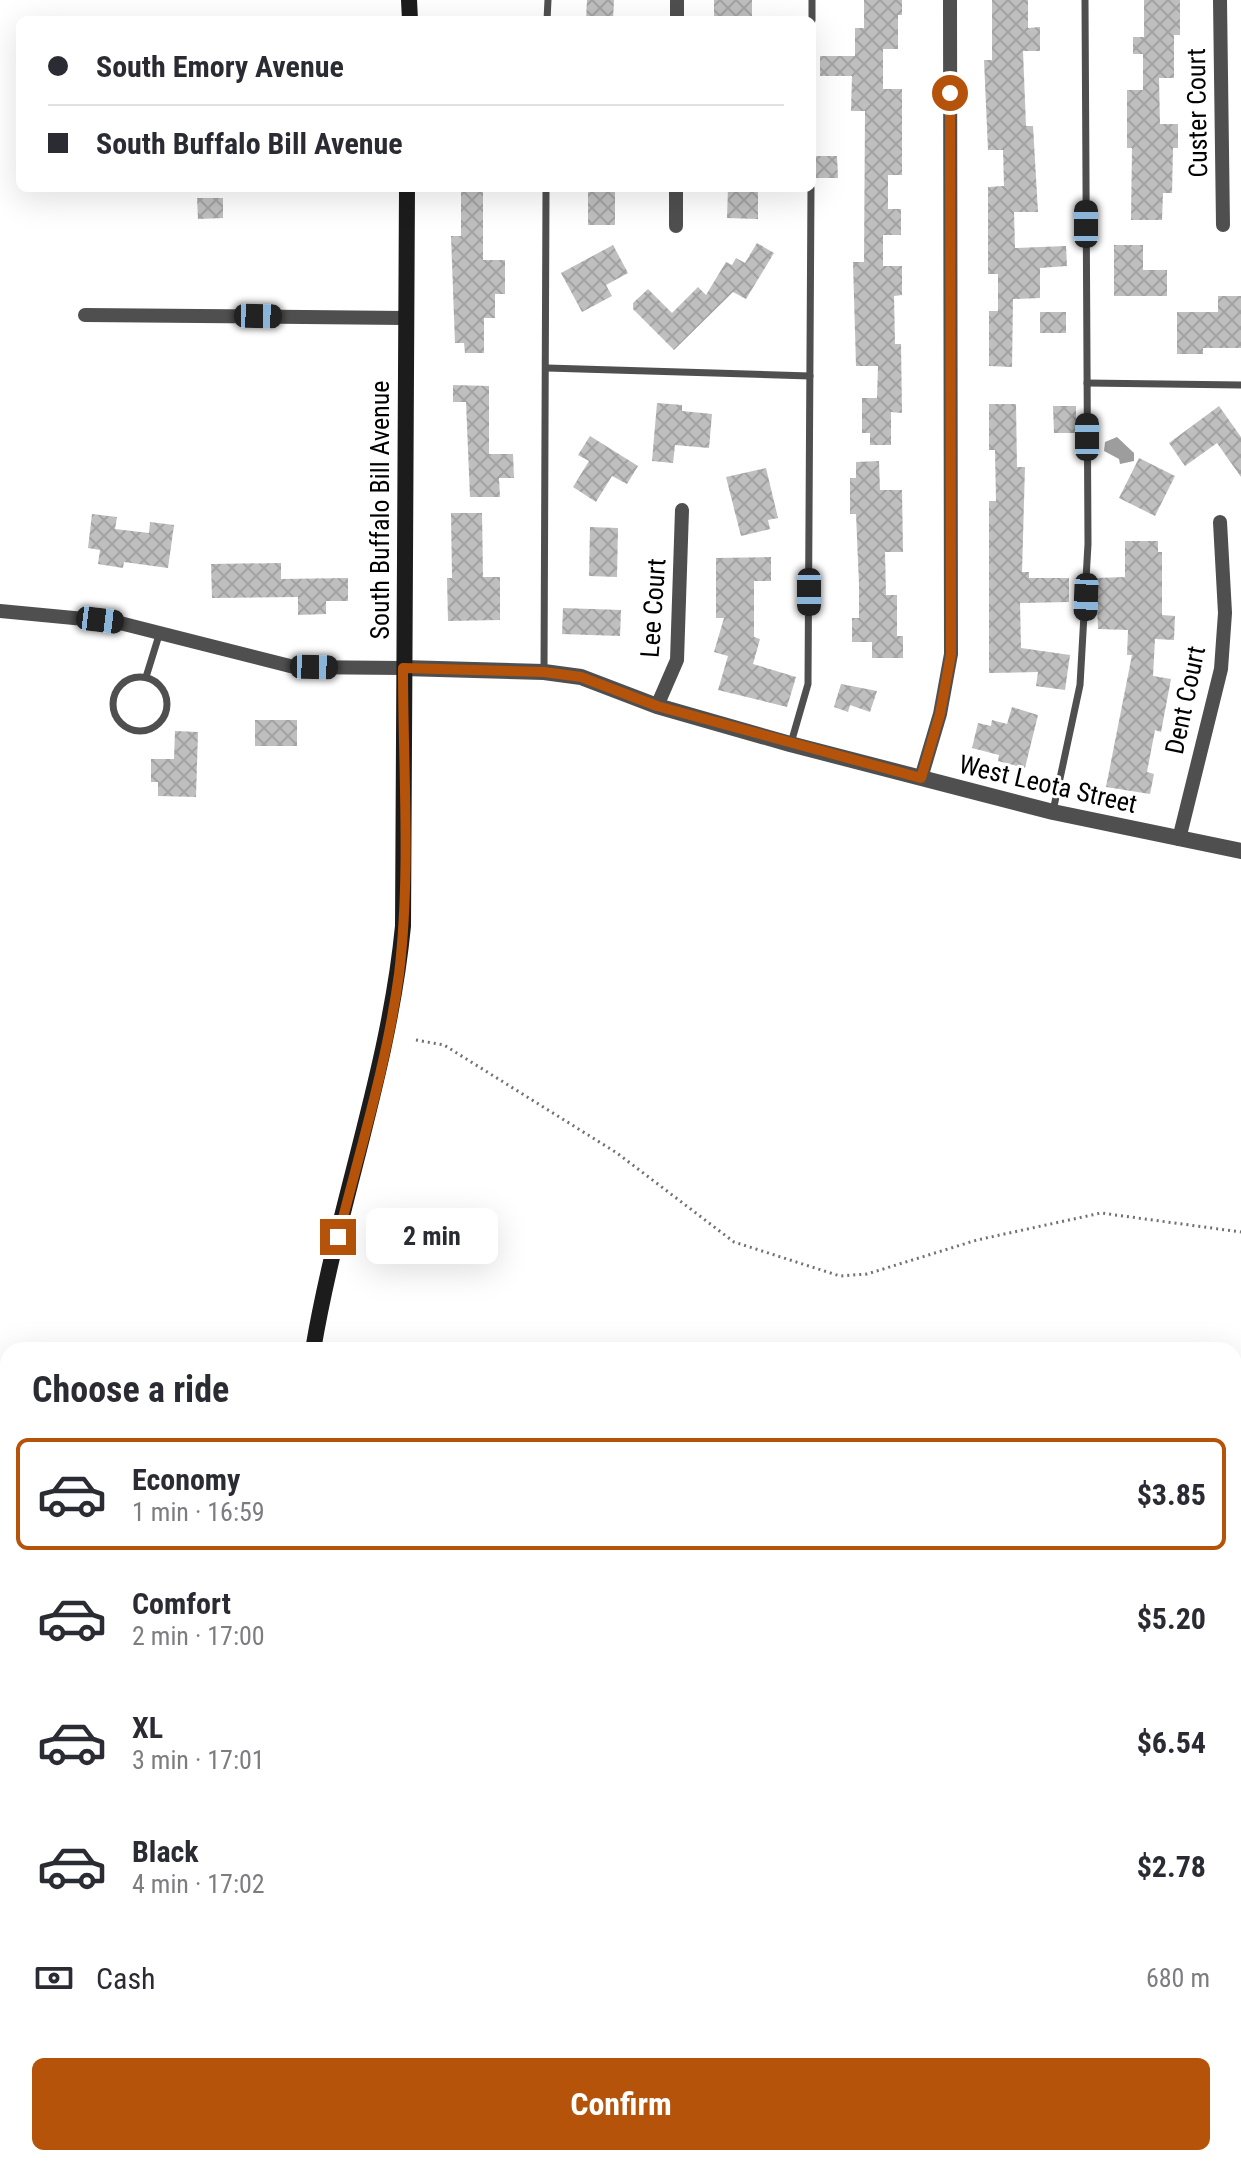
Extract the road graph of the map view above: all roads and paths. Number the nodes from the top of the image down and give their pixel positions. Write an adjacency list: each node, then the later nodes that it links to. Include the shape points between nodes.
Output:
1 (950, 0): 25 (street, via 951,654)
2 (1085, 0): 14 (lane)
3 (1220, 0): 8 (street, Custer Court)
4 (407, 192): 11 (main road, South Buffalo Bill Avenue)
5 (546, 192): 12 (lane)
6 (676, 192): 9 (street)
7 (811, 192): 13 (lane)
8 (1223, 225)
9 (676, 226)
10 (85, 315): 11 (street)
11 (405, 318): 20 (main road, South Buffalo Bill Avenue)
12 (547, 368): 13 (lane); 21 (lane)
13 (810, 376): 24 (lane, via 808,684)
14 (1087, 383): 15 (lane); 26 (lane, via 1085,623 1080,685)
15 (1241, 385)
16 (682, 510): 23 (street, Lee Court, via 677,660)
17 (1220, 522): 27 (street, Dent Court, via 1225,613 1221,669)
18 (0, 611): 19 (street, West Leota Street, via 116,622)
19 (160, 632): 20 (street, West Leota Street, via 294,667); 22 (lane)
20 (403, 668): 21 (street, West Leota Street); 31 (main road, South Buffalo Bill Avenue, via 403,926 398,976)
21 (544, 672): 23 (street, West Leota Street, via 581,677)
22 (146, 677): 22 (lane, via 159,683 168,709 162,722 135,731 122,725 113,699 119,686)
23 (657, 706): 24 (street, West Leota Street)
24 (790, 744): 25 (street, West Leota Street)
25 (921, 778): 26 (street, West Leota Street)
26 (1053, 812): 27 (street, West Leota Street)
27 (1179, 839): 28 (street, West Leota Street)
28 (1241, 851)
29 (416, 1040): 30 (path, via 444,1045 604,1145 734,1242 840,1276 867,1274 977,1240 1101,1213)
30 (1241, 1232)
31 (314, 1342)

